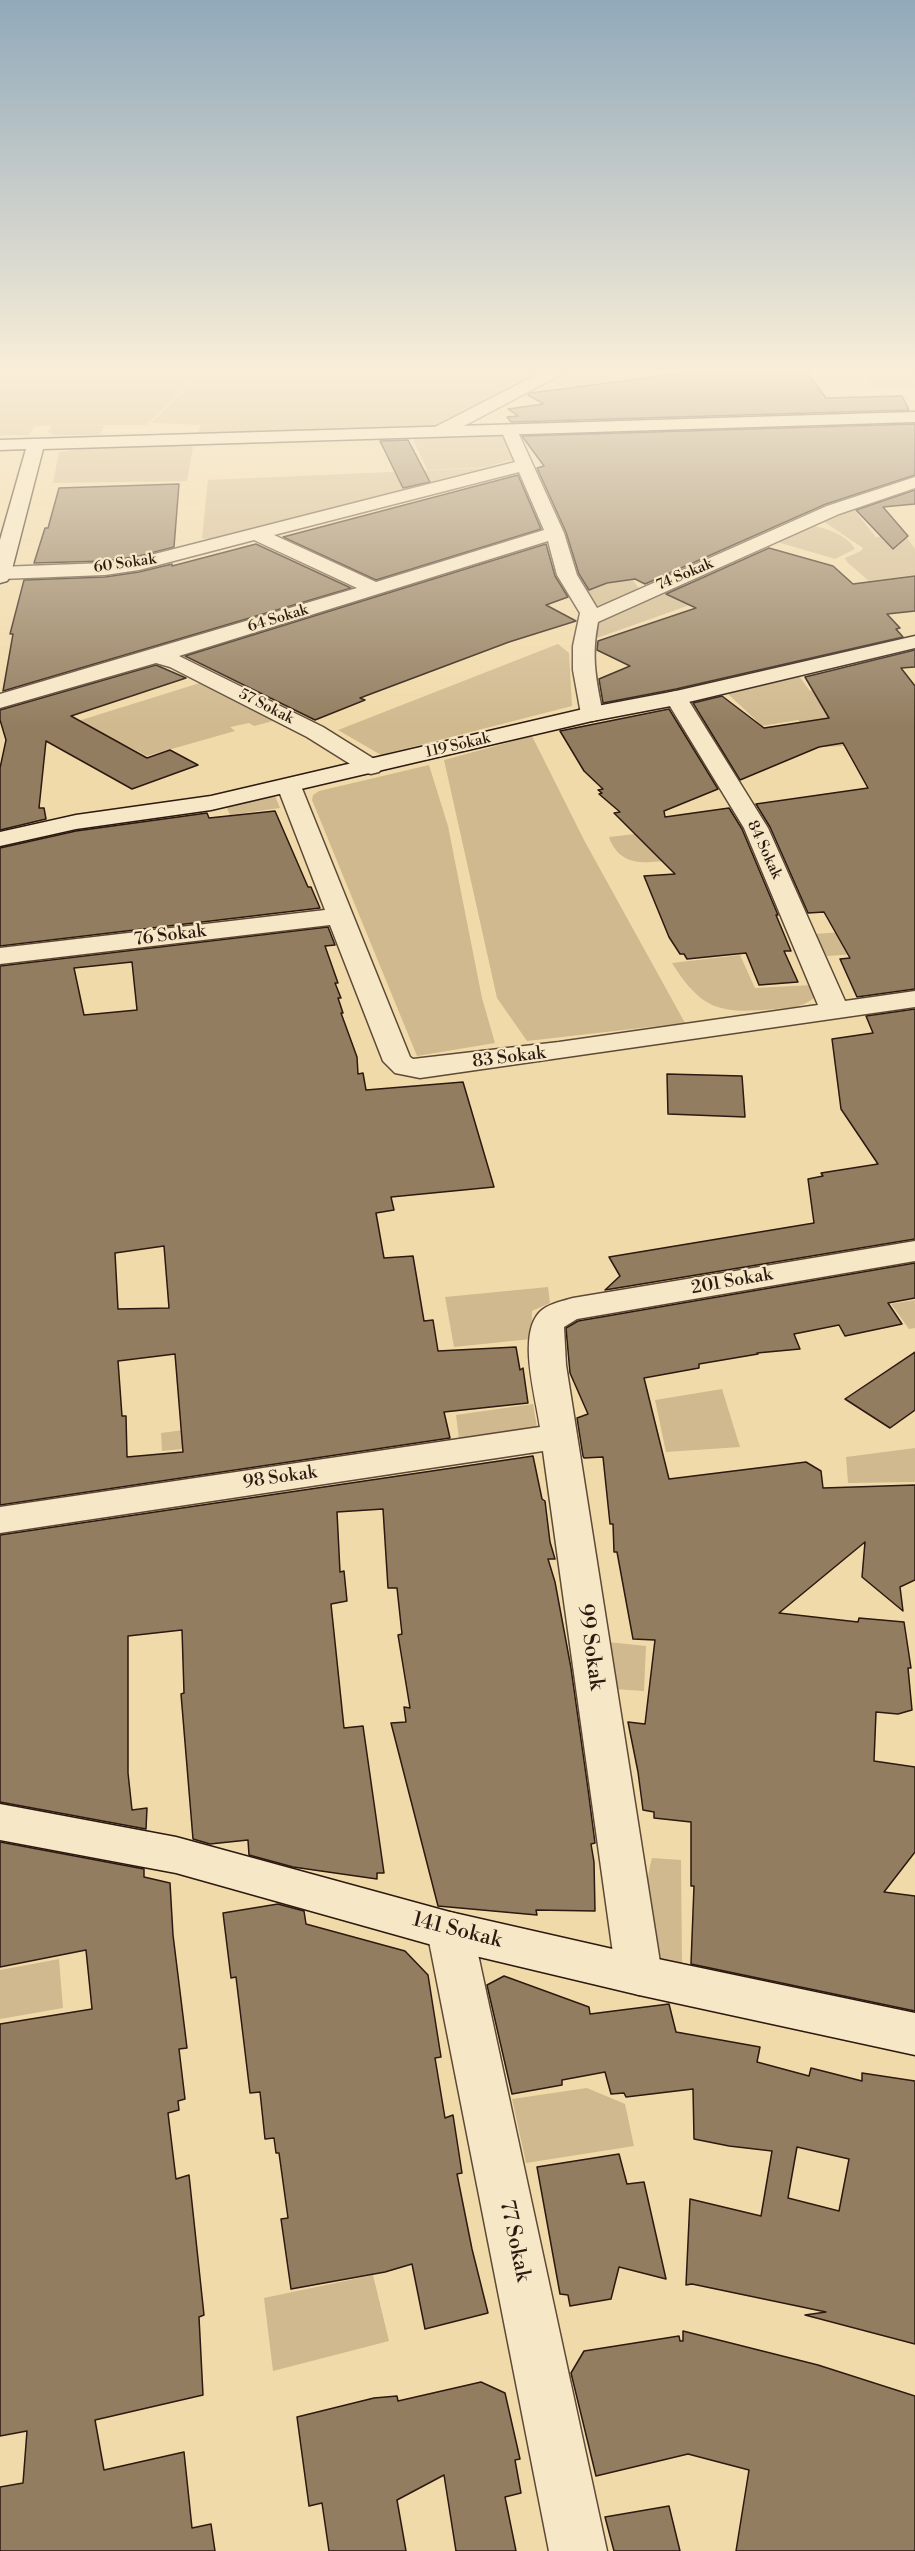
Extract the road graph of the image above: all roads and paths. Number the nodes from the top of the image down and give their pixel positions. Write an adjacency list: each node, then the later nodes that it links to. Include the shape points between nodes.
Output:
1 (19, 489): 5 (street)
2 (433, 489): 7 (street, 60 Sokak)
3 (535, 489): 6 (street)
4 (894, 489): 10 (street, 74 Sokak, via 833,510)
5 (9, 510): 8 (street)
6 (555, 532): 9 (street, 64 Sokak); 10 (street, via 567,575)
7 (258, 535): 8 (street, 60 Sokak, via 128,566); 9 (street)
8 (1, 575)
9 (376, 589): 12 (street, 64 Sokak)
10 (590, 618): 15 (street, via 583,646)
11 (915, 642): 13 (street, 119 Sokak)
12 (156, 656): 14 (street, 64 Sokak); 16 (street, 57 Sokak, via 178,662 315,732)
13 (676, 698): 15 (street, 119 Sokak); 22 (street, 84 Sokak, via 756,828)
14 (0, 701)
15 (592, 714): 16 (street, 119 Sokak)
16 (371, 767): 17 (street, 119 Sokak)
17 (289, 786): 18 (street, 119 Sokak, via 211,803 76,822); 19 (street, 83 Sokak)
18 (0, 839)
19 (339, 916): 20 (street, 76 Sokak); 22 (street, 83 Sokak, via 397,1061 412,1069)
20 (0, 956)
21 (915, 999): 22 (street, 83 Sokak)
22 (835, 1011)
23 (915, 1251): 24 (street, 201 Sokak, via 573,1309)
24 (552, 1320): 25 (street, 99 Sokak, via 546,1340)
25 (559, 1436): 26 (street, 98 Sokak); 29 (street, 99 Sokak)
26 (0, 1520)
27 (0, 1822): 28 (street, 141 Sokak, via 176,1855)
28 (450, 1931): 29 (street, 141 Sokak); 31 (street, 77 Sokak)
29 (639, 1976): 30 (street, 141 Sokak)
30 (915, 2034)
31 (578, 2551)

